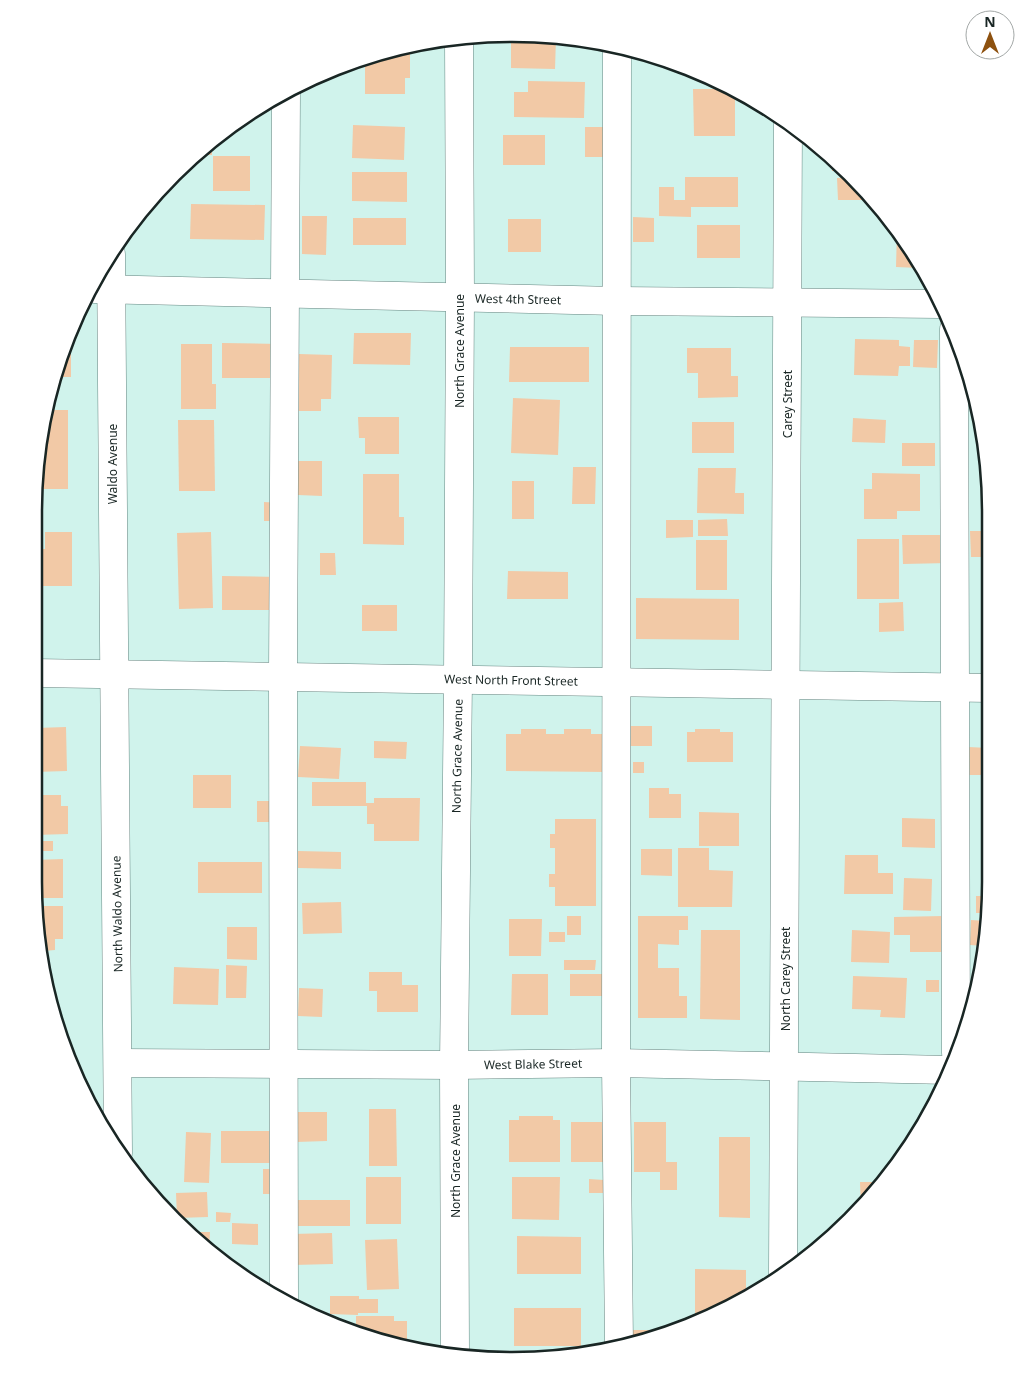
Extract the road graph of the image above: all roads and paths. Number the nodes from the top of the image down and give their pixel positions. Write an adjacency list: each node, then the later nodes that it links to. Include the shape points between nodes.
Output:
1 (459, 46): 8 (street, North Grace Avenue)
2 (617, 55): 9 (street)
3 (286, 101): 7 (street)
4 (788, 132): 10 (street, Carey Street)
5 (106, 275): 6 (street, Waldo Avenue)
6 (103, 289): 7 (street, West 4th Street); 14 (street, Waldo Avenue)
7 (285, 293): 8 (street, West 4th Street); 15 (street)
8 (460, 297): 9 (street, West 4th Street); 16 (street, North Grace Avenue)
9 (617, 301): 10 (street, West 4th Street); 17 (street)
10 (788, 303): 11 (street, West 4th Street); 18 (street, Carey Street)
11 (933, 304)
12 (954, 351): 19 (street)
13 (42, 673): 14 (street, West North Front Street)
14 (114, 674): 15 (street, West North Front Street); 22 (street, North Waldo Avenue)
15 (282, 677): 16 (street, West North Front Street); 23 (street)
16 (458, 679): 17 (street, West North Front Street); 25 (street, North Grace Avenue)
17 (616, 682): 18 (street, West North Front Street); 24 (street)
18 (786, 684): 19 (street, West North Front Street); 26 (street, North Carey Street)
19 (954, 687): 20 (street, West North Front Street); 21 (street)
20 (982, 688)
21 (956, 1039)
22 (118, 1063): 23 (street, West Blake Street); 28 (street, North Waldo Avenue)
23 (283, 1063): 25 (street, West Blake Street); 30 (street)
24 (616, 1063): 25 (street, West Blake Street); 26 (street, West Blake Street); 31 (street)
25 (454, 1065): 32 (street, North Grace Avenue)
26 (784, 1067): 27 (street, West Blake Street); 29 (street, North Carey Street)
27 (943, 1070)
28 (118, 1138)
29 (783, 1266)
30 (284, 1293)
31 (619, 1340)
32 (455, 1348)

